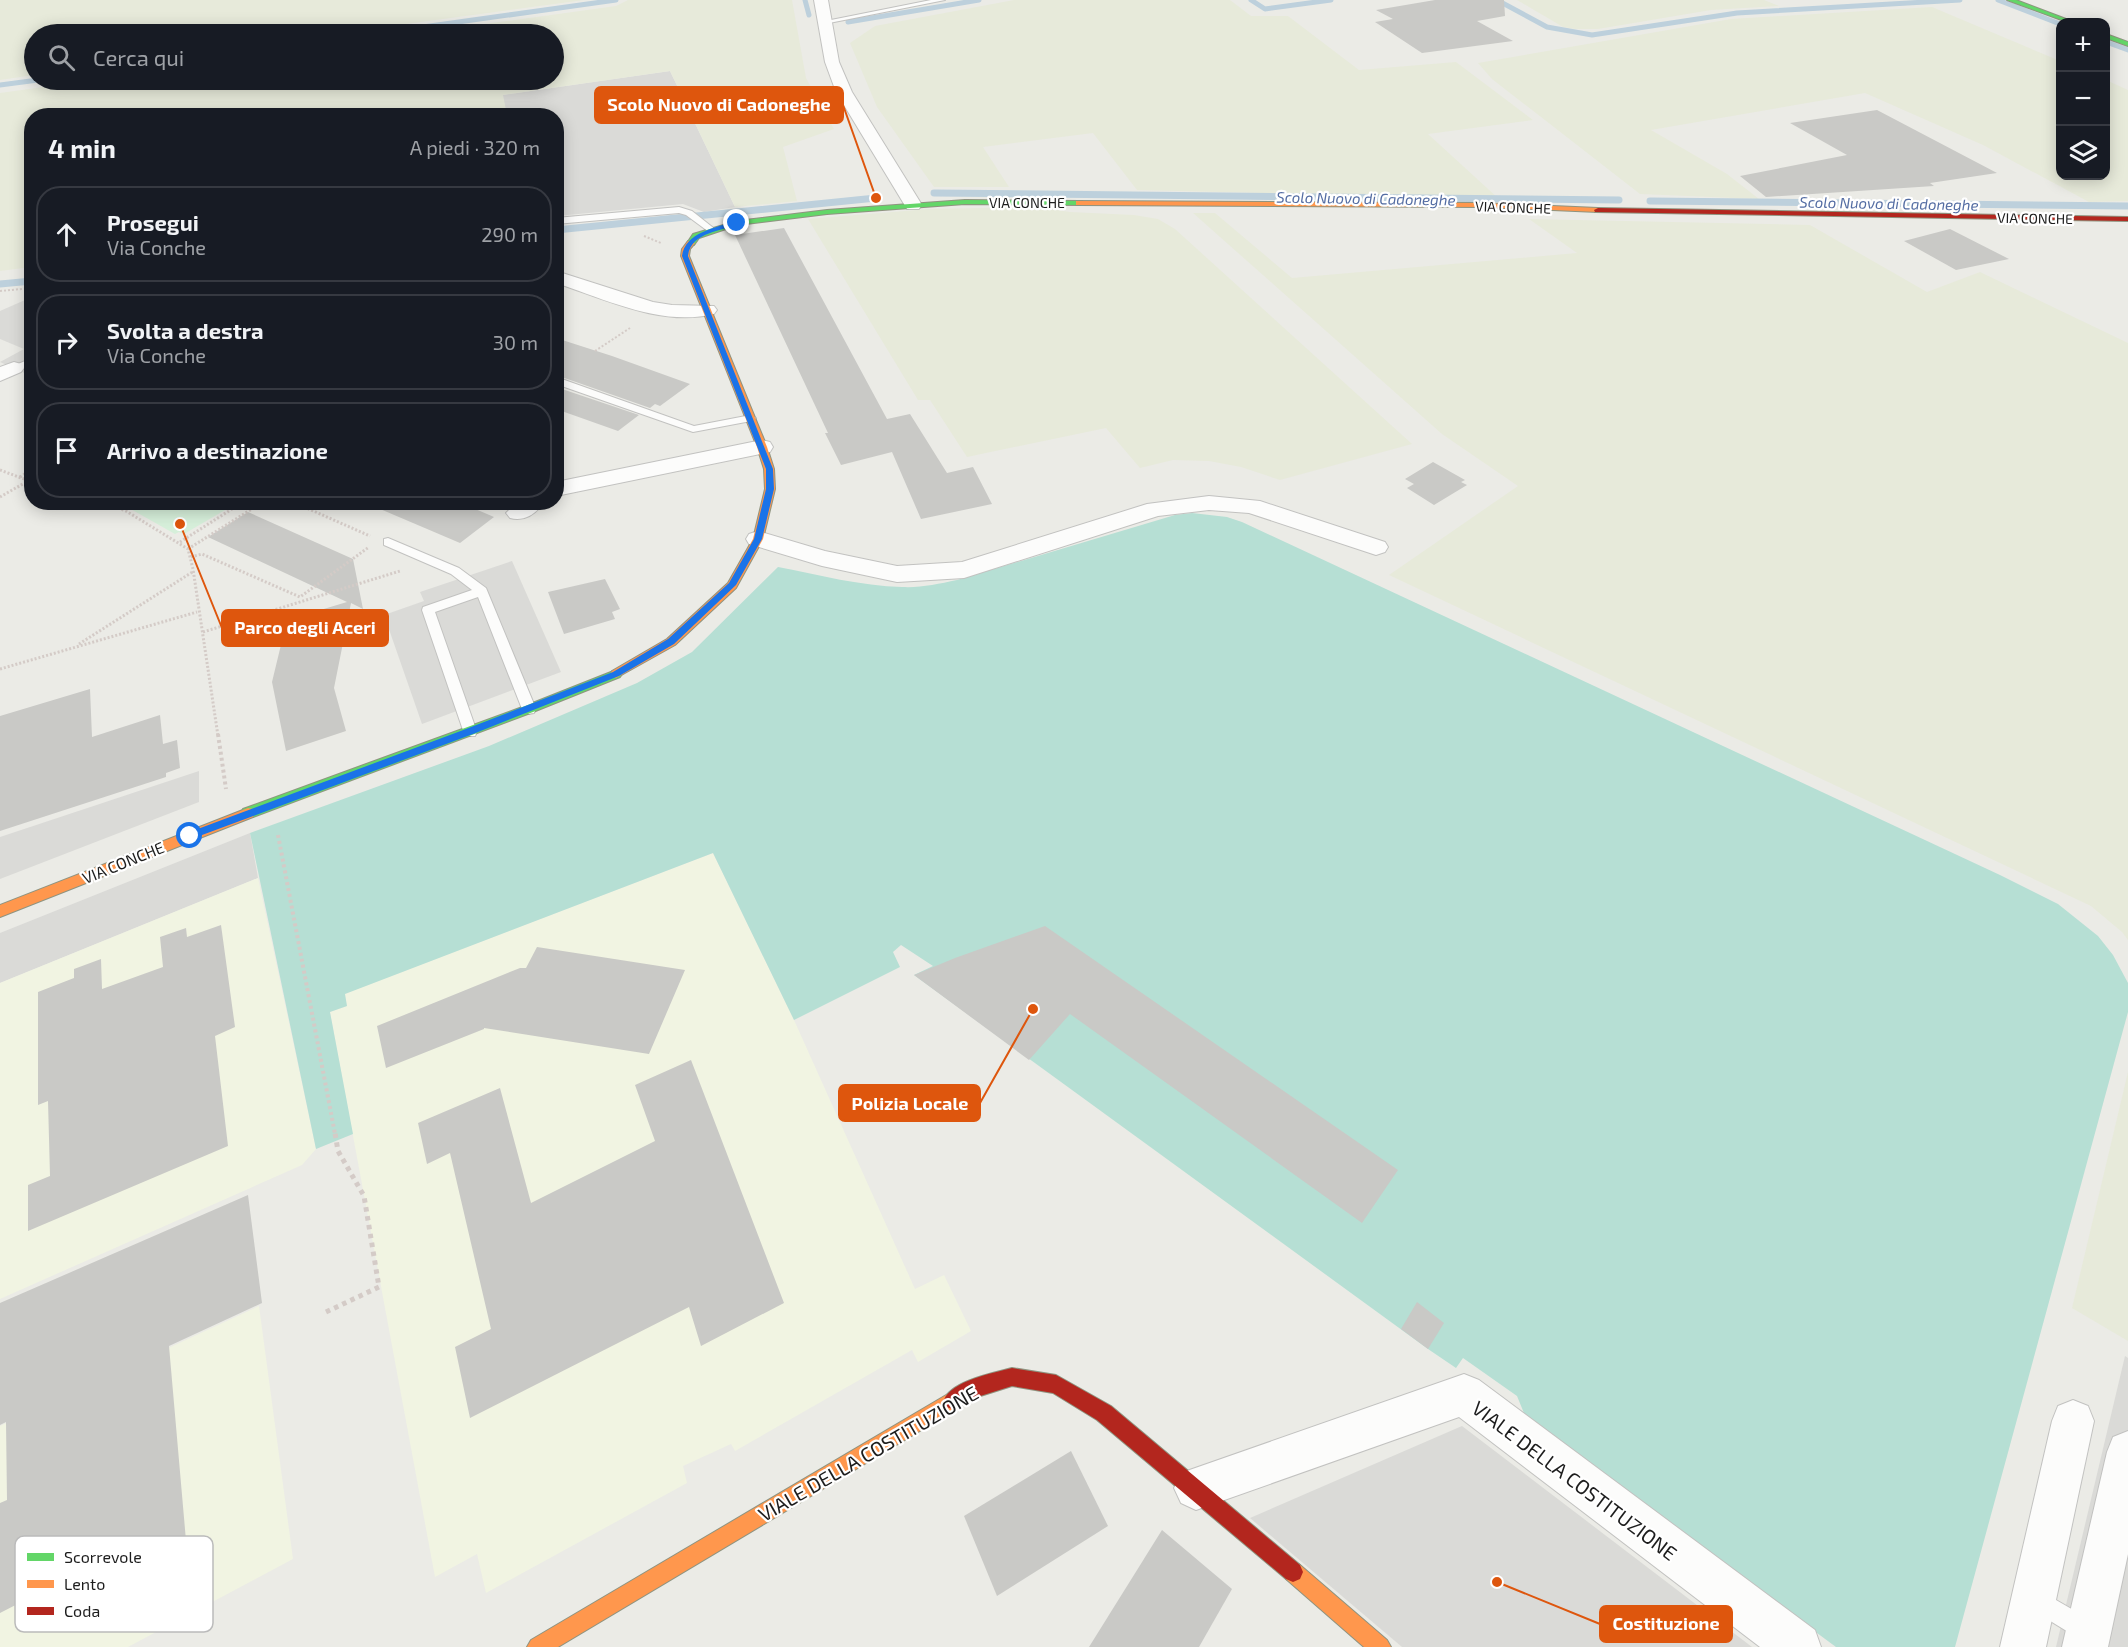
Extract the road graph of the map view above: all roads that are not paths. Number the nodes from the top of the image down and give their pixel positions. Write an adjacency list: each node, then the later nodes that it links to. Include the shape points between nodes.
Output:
1 (821, 0): 5 (street)
2 (942, 0): 5 (lane)
3 (2010, 0): 4 (street)
4 (2060, 18)
5 (824, 22): 8 (street, via 832,62 844,92)
6 (2110, 37): 7 (street)
7 (2128, 44)
8 (913, 205): 9 (street, VIA CONCHE, via 1012,201 1480,205 1646,212); 11 (street, VIA CONCHE, via 760,219)
9 (2128, 219)
10 (564, 220): 11 (lane, via 665,211 689,213)
11 (712, 230): 13 (street, VIA CONCHE, via 696,236 685,256)
12 (564, 279): 13 (street, via 674,313)
13 (707, 310): 15 (street, VIA CONCHE)
14 (564, 383): 15 (lane, via 693,429)
15 (751, 418): 16 (street, VIA CONCHE)
16 (762, 447): 17 (street); 18 (street, VIA CONCHE, via 770,489)
17 (564, 487)
18 (758, 539): 20 (street, via 897,574 964,570 1155,509 1209,502 1252,506); 22 (street, VIA CONCHE, via 732,585 671,642 616,674)
19 (383, 541): 21 (lane, via 454,571)
20 (1376, 547)
21 (482, 591): 22 (lane); 23 (lane, via 428,610)
22 (529, 709): 23 (street, VIA CONCHE)
23 (470, 732): 24 (street, VIA CONCHE, via 287,798)
24 (0, 911)
25 (2073, 1421): 28 (street)
26 (2128, 1452): 29 (street)
27 (1196, 1488): 30 (street, VIALE DELLA COSTITUZIONE, via 1104,1413 1056,1384 1012,1377 970,1389); 31 (street, VIALE DELLA COSTITUZIONE); 32 (street, VIALE DELLA COSTITUZIONE, via 1464,1395)
28 (2035, 1599): 29 (lane); 33 (street)
29 (2086, 1640)
30 (538, 1647)
31 (1380, 1647)
32 (1798, 1647)
33 (2023, 1647)

